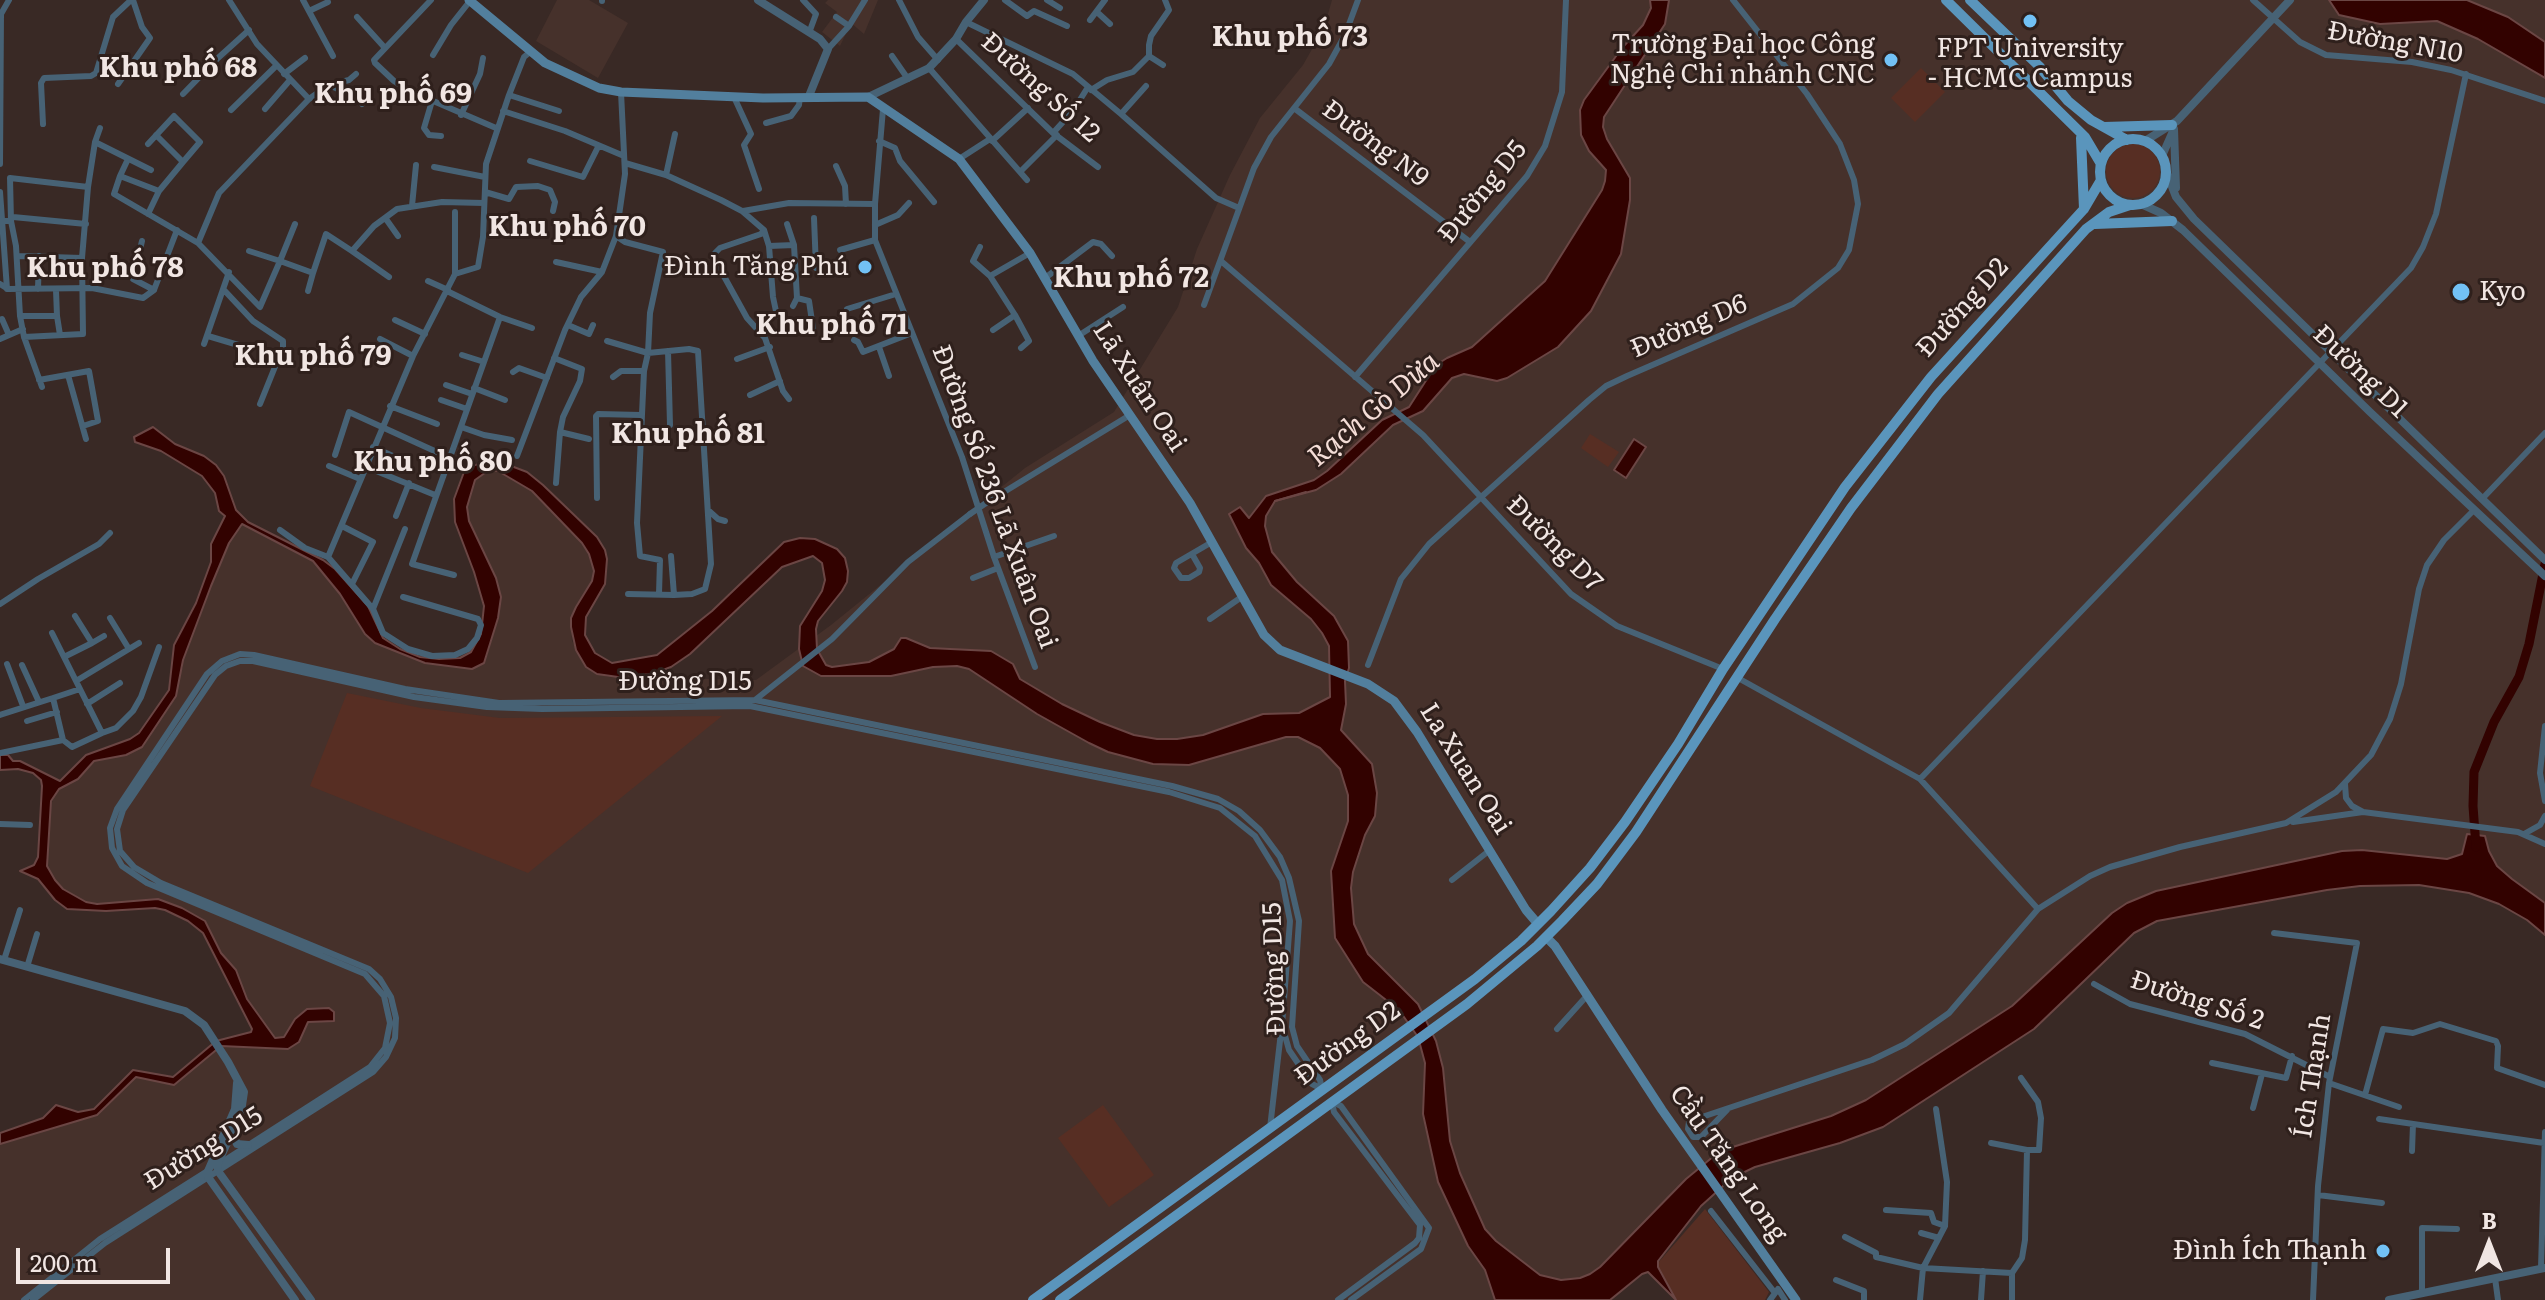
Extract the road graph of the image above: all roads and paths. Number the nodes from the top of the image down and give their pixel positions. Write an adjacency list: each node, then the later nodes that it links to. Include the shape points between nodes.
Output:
1 (9, 0): 104 (street, via 1,14)
2 (132, 0): 57 (street, via 150,38); 81 (street, via 113,17 96,73 44,78)
3 (229, 0): 35 (street)
4 (303, 0): 25 (street)
5 (431, 0): 38 (street)
6 (758, 0): 36 (street)
7 (803, 0): 36 (street, via 816,14)
8 (865, 0): 33 (street)
9 (899, 0): 47 (street, via 918,37)
10 (984, 0): 31 (street)
11 (1005, 0): 34 (street, via 1027,16 1034,11)
12 (1047, 0): 24 (street)
13 (1105, 0): 26 (street)
14 (1165, 0): 44 (street, via 1169,10 1149,41)
15 (1358, 0): 72 (street, via 1329,64)
16 (1566, 0): 153 (street, Đường D5, via 1562,92 1550,135 1527,176)
17 (1733, 0): 274 (street, Đường D6, via 1840,144 1858,204 1849,250 1838,268 1793,304 1606,386)
18 (1943, 0): 50 (main road)
19 (1967, 0): 83 (main road, via 2068,101)
20 (2253, 0): 29 (street, Đường N10)
21 (2290, 0): 29 (street)
22 (469, 1): 40 (main road); 41 (street)
23 (328, 2): 25 (street)
24 (1060, 8)
25 (309, 11): 42 (street)
26 (1097, 12): 30 (street); 32 (street)
27 (357, 17): 38 (street)
28 (836, 17): 33 (street)
29 (2273, 18): 54 (street, Đường N10, via 2300,42 2326,55 2412,62); 82 (street)
30 (1090, 20)
31 (966, 22): 37 (street); 60 (street, via 1050,60)
32 (1110, 24)
33 (849, 26): 39 (street)
34 (1067, 26)
35 (249, 30): 49 (street); 62 (street)
36 (809, 33): 39 (street)
37 (956, 39): 47 (street); 71 (street, Đường Số 12)
38 (385, 48): 68 (street, via 375,63 394,81)
39 (828, 49): 65 (street)
40 (530, 52): 61 (main road, via 581,82); 63 (street)
41 (433, 55)
42 (333, 56)
43 (892, 56): 55 (street)
44 (1149, 56): 48 (street); 60 (street, via 1133,72)
45 (305, 58): 52 (street)
46 (483, 58): 79 (street)
47 (938, 60): 51 (street)
48 (1163, 65)
49 (276, 66): 52 (street); 75 (street)
50 (2015, 67): 90 (main road); 90 (main road, via 2017,75)
51 (929, 68): 55 (street); 91 (street)
52 (284, 74): 56 (street)
53 (356, 74): 58 (street)
54 (2466, 74): 69 (street, Đường N10); 224 (street, via 2436,214 2423,247 2411,268)
55 (908, 79): 66 (street)
56 (290, 80): 67 (street); 73 (street)
57 (118, 84)
58 (329, 85): 67 (street); 70 (street)
59 (1146, 86): 78 (street)
60 (1089, 88): 78 (street); 87 (street)
61 (621, 92): 64 (main road); 101 (street)
62 (183, 94)
63 (509, 95): 76 (street); 77 (street)
64 (734, 97): 65 (main road); 119 (street, via 751,134 744,145)
65 (804, 97): 66 (main road); 80 (street, via 791,116)
66 (868, 97): 74 (main road, Lã Xuân Oai)
67 (309, 99): 154 (street, via 219,193)
68 (432, 101): 79 (street); 89 (street, via 424,128 429,135)
69 (2545, 101)
70 (362, 104)
71 (1028, 108): 87 (street, Đường Số 12); 91 (street)
72 (1294, 108): 131 (street, via 1262,151); 153 (street, Đường N9)
73 (265, 109)
74 (883, 109): 93 (street, Đường Số 236 Lã Xuân Oai); 100 (main road, Lã Xuân Oai)
75 (231, 110)
76 (503, 111): 85 (street); 97 (street)
77 (559, 111)
78 (1121, 114): 131 (street, via 1216,198)
79 (461, 115): 85 (street)
80 (766, 123)
81 (43, 124)
82 (2174, 125): 83 (main road); 94 (street); 98 (street); 123 (street)
83 (2102, 127): 92 (main road)
84 (100, 128): 95 (street)
85 (496, 128): 115 (street)
86 (675, 134): 113 (street)
87 (1055, 134): 109 (street, Đường Số 12); 112 (street)
88 (156, 135): 96 (street); 103 (street); 103 (street, via 174,116 200,142)
89 (441, 136)
90 (2082, 138): 105 (main road); 132 (main road)
91 (991, 140): 100 (street); 112 (street)
92 (2127, 140): 94 (main road); 105 (main road, via 2110,148)
93 (879, 141): 124 (street, via 895,148); 128 (street, Đường Số 236 Lã Xuân Oai)
94 (2145, 141): 98 (main road)
95 (95, 142): 99 (street); 118 (street)
96 (148, 144)
97 (598, 147): 101 (street); 102 (street, via 583,177)
98 (2162, 156): 111 (main road)
99 (128, 159): 110 (street); 114 (street)
100 (959, 159): 161 (main road, Lã Xuân Oai)
101 (624, 160): 113 (street); 149 (street)
102 (530, 161)
103 (183, 162): 120 (street)
104 (0, 164)
105 (2101, 164): 117 (main road)
106 (416, 165): 130 (street)
107 (836, 166): 127 (street)
108 (434, 167): 115 (street)
109 (1098, 167)
110 (151, 170)
111 (2166, 171): 123 (street, Đường D1); 129 (main road, via 2162,188 2150,201)
112 (1020, 172): 116 (street)
113 (666, 175): 134 (street)
114 (120, 176): 120 (street); 136 (street, via 114,194)
115 (485, 177): 122 (street)
116 (1027, 180)
117 (2101, 180): 129 (main road, via 2112,197); 132 (main road, Đường D2)
118 (88, 187): 139 (street, via 10,178); 141 (street)
119 (759, 189)
120 (159, 191): 136 (street)
121 (0, 192): 139 (street)
122 (485, 192): 125 (street); 133 (street, via 509,199 516,187 538,186 550,190)
123 (2176, 197): 224 (street, Đường D1)
124 (934, 202)
125 (484, 203): 130 (street); 173 (street, via 478,267)
126 (909, 203): 145 (street, via 898,215)
127 (846, 204): 128 (street); 134 (street, via 789,203)
128 (875, 204): 145 (street, Đường Số 236 Lã Xuân Oai)
129 (2136, 204): 140 (street, Đường D1); 144 (main road, Đường D2, via 2109,212)
130 (412, 206): 138 (street, via 397,209)
131 (1239, 208): 167 (street)
132 (2084, 209): 247 (main road, Đường D2)
133 (553, 211)
134 (742, 211): 147 (street)
135 (455, 212): 173 (street)
136 (148, 214): 146 (street)
137 (814, 218): 169 (street)
138 (386, 219): 148 (street); 160 (street)
139 (9, 220): 141 (street); 151 (street); 162 (street)
140 (2172, 221): 144 (main road); 230 (street, Đường D1)
141 (86, 224): 165 (street)
142 (295, 224): 166 (street)
143 (787, 224): 155 (street)
144 (2093, 224): 251 (main road, Đường D2)
145 (875, 225): 150 (street, Đường Số 236 Lã Xuân Oai)
146 (177, 230): 154 (street); 184 (street)
147 (764, 230): 156 (street); 219 (street, via 720,248 715,260)
148 (398, 236)
149 (616, 236): 171 (street); 223 (street, via 663,252)
150 (875, 240): 158 (street); 188 (street, Đường Số 236 Lã Xuân Oai)
151 (2, 241): 179 (street)
152 (142, 241): 184 (street, via 133,279)
153 (1470, 242): 236 (street, Đường D5)
154 (198, 243): 170 (street)
155 (794, 245): 156 (street); 189 (street)
156 (769, 246): 197 (street)
157 (980, 247): 174 (street, via 973,261)
158 (840, 250)
159 (249, 251): 166 (street)
160 (352, 251): 172 (street, via 326,234); 175 (street)
161 (1030, 253): 174 (street); 176 (main road, Lã Xuân Oai)
162 (17, 256): 163 (street); 180 (street)
163 (39, 256): 165 (street); 181 (street)
164 (1112, 256): 176 (street, via 1093,242)
165 (82, 258): 182 (street)
166 (280, 261): 170 (street, via 260,307); 172 (street)
167 (1221, 261): 190 (street); 236 (street)
168 (556, 262): 171 (street)
169 (816, 268)
170 (229, 272): 185 (street)
171 (602, 272): 201 (street, via 581,297)
172 (313, 273): 187 (street)
173 (455, 274): 186 (street)
174 (990, 276): 194 (street)
175 (389, 277)
176 (1045, 278): 212 (main road, Lã Xuân Oai)
177 (428, 281): 186 (street)
178 (0, 284): 179 (street)
179 (7, 289): 180 (street)
180 (19, 289): 181 (street); 195 (street)
181 (38, 289): 183 (street)
182 (82, 289): 183 (street); 184 (street, via 143,298); 210 (street, via 83,334)
183 (56, 290): 196 (street)
184 (154, 290)
185 (224, 290): 211 (street); 245 (street, via 253,321 283,341)
186 (447, 290): 198 (street); 208 (street)
187 (308, 291)
188 (896, 294): 193 (street); 207 (street, Đường Số 236 Lã Xuân Oai)
189 (797, 298): 191 (street); 204 (street, via 809,301)
190 (1204, 305)
191 (793, 306)
192 (1123, 307): 212 (street)
193 (847, 309)
194 (1015, 315): 205 (street); 221 (street, via 1029,341)
195 (20, 316): 196 (street); 206 (street)
196 (57, 316): 210 (street)
197 (777, 316)
198 (500, 317): 203 (street); 229 (street)
199 (2, 319): 209 (street)
200 (395, 320): 208 (street)
201 (568, 325): 202 (street, via 589,334); 227 (street)
202 (593, 325)
203 (532, 328)
204 (813, 328)
205 (993, 330)
206 (23, 333): 209 (street); 210 (street); 233 (street, via 41,383)
207 (912, 333): 220 (street); 291 (street, Đường Số 236 Lã Xuân Oai, via 962,457)
208 (425, 334): 226 (street)
209 (9, 335): 213 (street)
210 (60, 335)
211 (208, 336): 217 (street); 218 (street)
212 (1078, 336): 250 (main road, Lã Xuân Oai)
213 (0, 339)
214 (380, 339): 226 (street)
215 (854, 340): 220 (street, via 863,352)
216 (607, 341): 223 (street)
217 (204, 344)
218 (245, 347)
219 (770, 347): 228 (street); 238 (street)
220 (879, 347): 234 (street)
221 (1021, 348)
222 (668, 351): 223 (street); 253 (street); 276 (street, via 698,351)
223 (648, 353): 231 (street)
224 (2331, 354): 230 (street); 275 (street, Đường D1)
225 (462, 355): 229 (street)
226 (413, 356): 246 (street)
227 (554, 358): 237 (street); 257 (street, via 582,369)
228 (737, 359)
229 (484, 362): 240 (street)
230 (2320, 364): 277 (street, Đường D1); 338 (street)
231 (644, 371): 235 (street, via 621,371); 249 (street)
232 (513, 372): 237 (street, via 519,368)
233 (68, 375): 254 (street); 254 (street, via 89,371 98,421)
234 (889, 376)
235 (613, 377)
236 (1355, 377): 274 (street, Đường D7, via 1423,435)
237 (547, 378): 264 (street)
238 (780, 381): 241 (street); 242 (street)
239 (446, 385): 240 (street)
240 (473, 391): 244 (street); 248 (street)
241 (750, 395)
242 (789, 399)
243 (441, 400): 248 (street)
244 (505, 400)
245 (260, 404)
246 (390, 406): 252 (street); 256 (street)
247 (1909, 406): 251 (main road); 279 (main road, Đường D2)
248 (467, 409): 255 (street)
249 (641, 415): 273 (street, via 596,416); 299 (street, via 639,553 660,560)
250 (1130, 415): 287 (main road, Lã Xuân Oai); 327 (street, bridge, via 970,514 908,562 832,639)
251 (1922, 415): 282 (main road, Đường D2)
252 (437, 424)
253 (670, 425)
254 (83, 426): 259 (street)
255 (461, 427): 261 (street); 265 (street)
256 (382, 428): 262 (street); 263 (street, via 349,412); 265 (street)
257 (560, 432): 260 (street); 271 (street)
258 (2545, 433): 275 (street)
259 (86, 439)
260 (589, 439)
261 (512, 440)
262 (373, 447): 266 (street); 268 (street)
263 (335, 455)
264 (517, 456)
265 (450, 458): 272 (street)
266 (406, 462)
267 (329, 466): 269 (street)
268 (364, 466): 269 (street); 270 (street)
269 (360, 479): 281 (street)
270 (409, 483): 272 (street); 278 (street)
271 (556, 483)
272 (435, 495): 294 (street, via 412,564)
273 (597, 498)
274 (1481, 498): 317 (street, Đường D6, via 1429,544 1401,579); 320 (street, Đường D7, via 1585,606 1617,626)
275 (2482, 499): 292 (street, Đường D1)
276 (708, 510): 280 (street); 300 (street, via 709,580 705,589)
277 (2473, 511): 295 (street, Đường D1); 339 (street, via 2427,565 2390,719 2371,755)
278 (396, 516)
279 (1825, 518): 282 (main road); 320 (main road, Đường D2)
280 (725, 521)
281 (342, 526): 290 (street); 297 (street, via 373,542)
282 (1839, 526): 321 (main road, Đường D2)
283 (405, 529): 304 (street)
284 (280, 530): 290 (street)
285 (110, 533): 303 (street)
286 (1054, 536): 291 (street)
287 (1212, 542): 288 (street); 301 (main road, Lã Xuân Oai)
288 (1192, 554): 288 (street, via 1199,572 1181,578 1174,565)
289 (671, 556): 300 (street)
290 (328, 557): 297 (street)
291 (994, 557): 293 (street, Đường Số 236 Lã Xuân Oai)
292 (2545, 560)
293 (998, 568): 296 (street); 318 (street, Đường Số 236 Lã Xuân Oai)
294 (454, 575)
295 (2545, 576)
296 (973, 578)
297 (352, 584): 304 (street)
298 (628, 594): 299 (street)
299 (659, 594): 300 (street)
300 (674, 595)
301 (1243, 596): 307 (street); 319 (main road, Lã Xuân Oai, via 1270,643)
302 (403, 597): 304 (street, via 478,619 481,625 473,644 461,653 439,656 408,649 383,633)
303 (0, 604)
304 (373, 609)
305 (75, 616): 310 (street)
306 (110, 618): 313 (street)
307 (1210, 619)
308 (52, 633): 314 (street)
309 (104, 636): 310 (street)
310 (92, 643): 314 (street)
311 (139, 643): 313 (street)
312 (159, 647): 334 (street, via 133,711 116,728)
313 (129, 649): 322 (street)
314 (64, 657): 322 (street)
315 (7, 664): 329 (street)
316 (22, 665): 326 (street)
317 (1368, 665)
318 (1035, 667)
319 (1328, 669): 348 (main road, La Xuan Oai, via 1368,684 1399,707)
320 (1723, 669): 321 (main road); 354 (main road, Đường D2, via 1610,841)
321 (1738, 678): 338 (street); 357 (main road, Đường D2, via 1636,832)
322 (76, 681): 324 (street)
323 (120, 683): 328 (street)
324 (80, 689): 325 (street); 328 (street)
325 (53, 698): 326 (street); 330 (street)
326 (39, 702): 329 (street)
327 (752, 703): 337 (street, Đường D15); 358 (street, Đường D15, via 513,709 426,699 253,661 220,670 120,816 120,851 161,883)
328 (87, 704): 334 (street)
329 (23, 706): 331 (street)
330 (57, 712): 332 (street); 335 (street)
331 (0, 715)
332 (27, 721)
333 (2545, 726): 340 (street, via 2540,773)
334 (102, 733): 335 (street, via 72,747)
335 (63, 740): 336 (street)
336 (0, 753)
337 (992, 753): 352 (street, Đường D15, via 1220,808 1249,829 1272,860 1286,892); 353 (street, Đường D15, via 1194,791 1229,805 1260,830 1280,857)
338 (1920, 779): 350 (street)
339 (2345, 784): 341 (street, via 2346,798); 343 (street)
340 (2545, 801)
341 (2363, 812): 343 (street); 346 (street)
342 (2545, 816): 346 (street)
343 (2286, 823): 350 (street, via 2110,867)
344 (0, 824): 345 (street)
345 (30, 825)
346 (2524, 834): 347 (street)
347 (2545, 844)
348 (1490, 850): 349 (street); 354 (main road, La Xuan Oai)
349 (1452, 880)
350 (2038, 909): 380 (street, via 1949,1013 1905,1044)
351 (20, 910): 359 (street)
352 (1290, 923): 353 (street); 363 (street, Đường D15)
353 (1299, 924): 364 (street, Đường D15)
354 (1538, 924): 357 (main road); 374 (main road, Đường D2, via 1461,989)
355 (2274, 933): 372 (street, Ích Thạnh, via 2357,943)
356 (37, 934): 360 (street)
357 (1546, 937): 376 (main road, Đường D2); 424 (main road, Cầu Tăng Long)
358 (298, 942): 388 (street, Đường D15, via 371,978 387,1003 389,1036 381,1055 364,1072); 392 (street, Đường D15, via 356,962 380,979 395,1010 393,1044 368,1076)
359 (2, 959): 360 (street)
360 (27, 967): 369 (street, via 185,1011 212,1035)
361 (2094, 984): 367 (street, Đường Số 2, via 2130,1004 2245,1034)
362 (1584, 999): 366 (street)
363 (1282, 1004): 364 (street); 365 (street, Đường D15)
364 (1292, 1005): 374 (street, Đường D15, via 1297,1046)
365 (1282, 1025): 374 (street, Đường D15, via 1289,1050 1312,1084); 383 (street)
366 (1557, 1029)
367 (2292, 1056): 370 (street, via 2286,1078); 372 (street, Đường Số 2)
368 (2212, 1063): 370 (street)
369 (235, 1074): 384 (street, via 244,1097); 393 (street, via 237,1103)
370 (2262, 1074): 378 (street)
371 (2021, 1078): 389 (street, via 2038,1102 2041,1118 2039,1150)
372 (2330, 1080): 375 (street, Đường Số 2); 394 (street, Ích Thạnh)
373 (2545, 1085): 375 (street, via 2497,1068 2494,1040 2440,1024 2413,1033 2383,1029)
374 (1322, 1089): 376 (main road); 383 (main road, Đường D2)
375 (2365, 1095): 377 (street, Đường Số 2)
376 (1336, 1106): 419 (main road, Đường D2, via 1271,1146); 420 (street, via 1420,1225 1410,1248); 421 (street, via 1429,1228 1421,1249)
377 (2399, 1107)
378 (2253, 1108)
379 (1936, 1109): 398 (street, via 1947,1182)
380 (1727, 1110): 380 (street, via 1689,1122 1693,1137 1701,1137)
381 (2379, 1119): 382 (street)
382 (2413, 1124): 387 (street); 390 (street)
383 (1270, 1128): 412 (main road, Đường D2)
384 (233, 1129): 388 (street, via 235,1142); 392 (street)
385 (2545, 1132): 387 (street)
386 (1991, 1143): 389 (street)
387 (2544, 1143): 391 (street)
388 (248, 1145): 392 (street, Đường D15)
389 (2027, 1150): 406 (street, via 2025,1240)
390 (2412, 1151)
391 (2545, 1162): 404 (street)
392 (218, 1168): 393 (street, Đường D15); 417 (street)
393 (208, 1174): 414 (street, Đường D15, via 100,1239); 415 (street, Đường D15, via 105,1243); 416 (street)
394 (2318, 1195): 395 (street); 429 (street, Ích Thạnh)
395 (2382, 1203)
396 (1886, 1210): 398 (street, via 1931,1213 1934,1222)
397 (1711, 1211): 410 (street)
398 (1945, 1226): 402 (street)
399 (2457, 1229): 411 (street, via 2422,1228)
400 (1921, 1233): 402 (street)
401 (1845, 1237): 403 (street, via 1876,1257)
402 (1939, 1238): 403 (street)
403 (1923, 1268): 405 (street); 426 (street)
404 (2543, 1268): 407 (street)
405 (1983, 1271): 406 (street); 427 (street)
406 (2012, 1273): 428 (street)
407 (2495, 1278): 409 (street); 432 (street)
408 (1836, 1280): 425 (street, via 1864,1291)
409 (2445, 1288): 411 (street); 431 (street)
410 (1776, 1291): 422 (street); 423 (street)
411 (2422, 1293): 413 (street)
412 (1046, 1296): 418 (main road, Đường D2)
413 (2412, 1298): 430 (street)
414 (24, 1300)
415 (33, 1300)
416 (295, 1300)
417 (311, 1300)
418 (1033, 1300)
419 (1060, 1300)
420 (1338, 1300)
421 (1351, 1300)
422 (1770, 1300)
423 (1785, 1300)
424 (1796, 1300)
425 (1864, 1300)
426 (1920, 1300)
427 (1981, 1300)
428 (2012, 1300)
429 (2313, 1300)
430 (2389, 1300)
431 (2445, 1300)
432 (2498, 1300)

